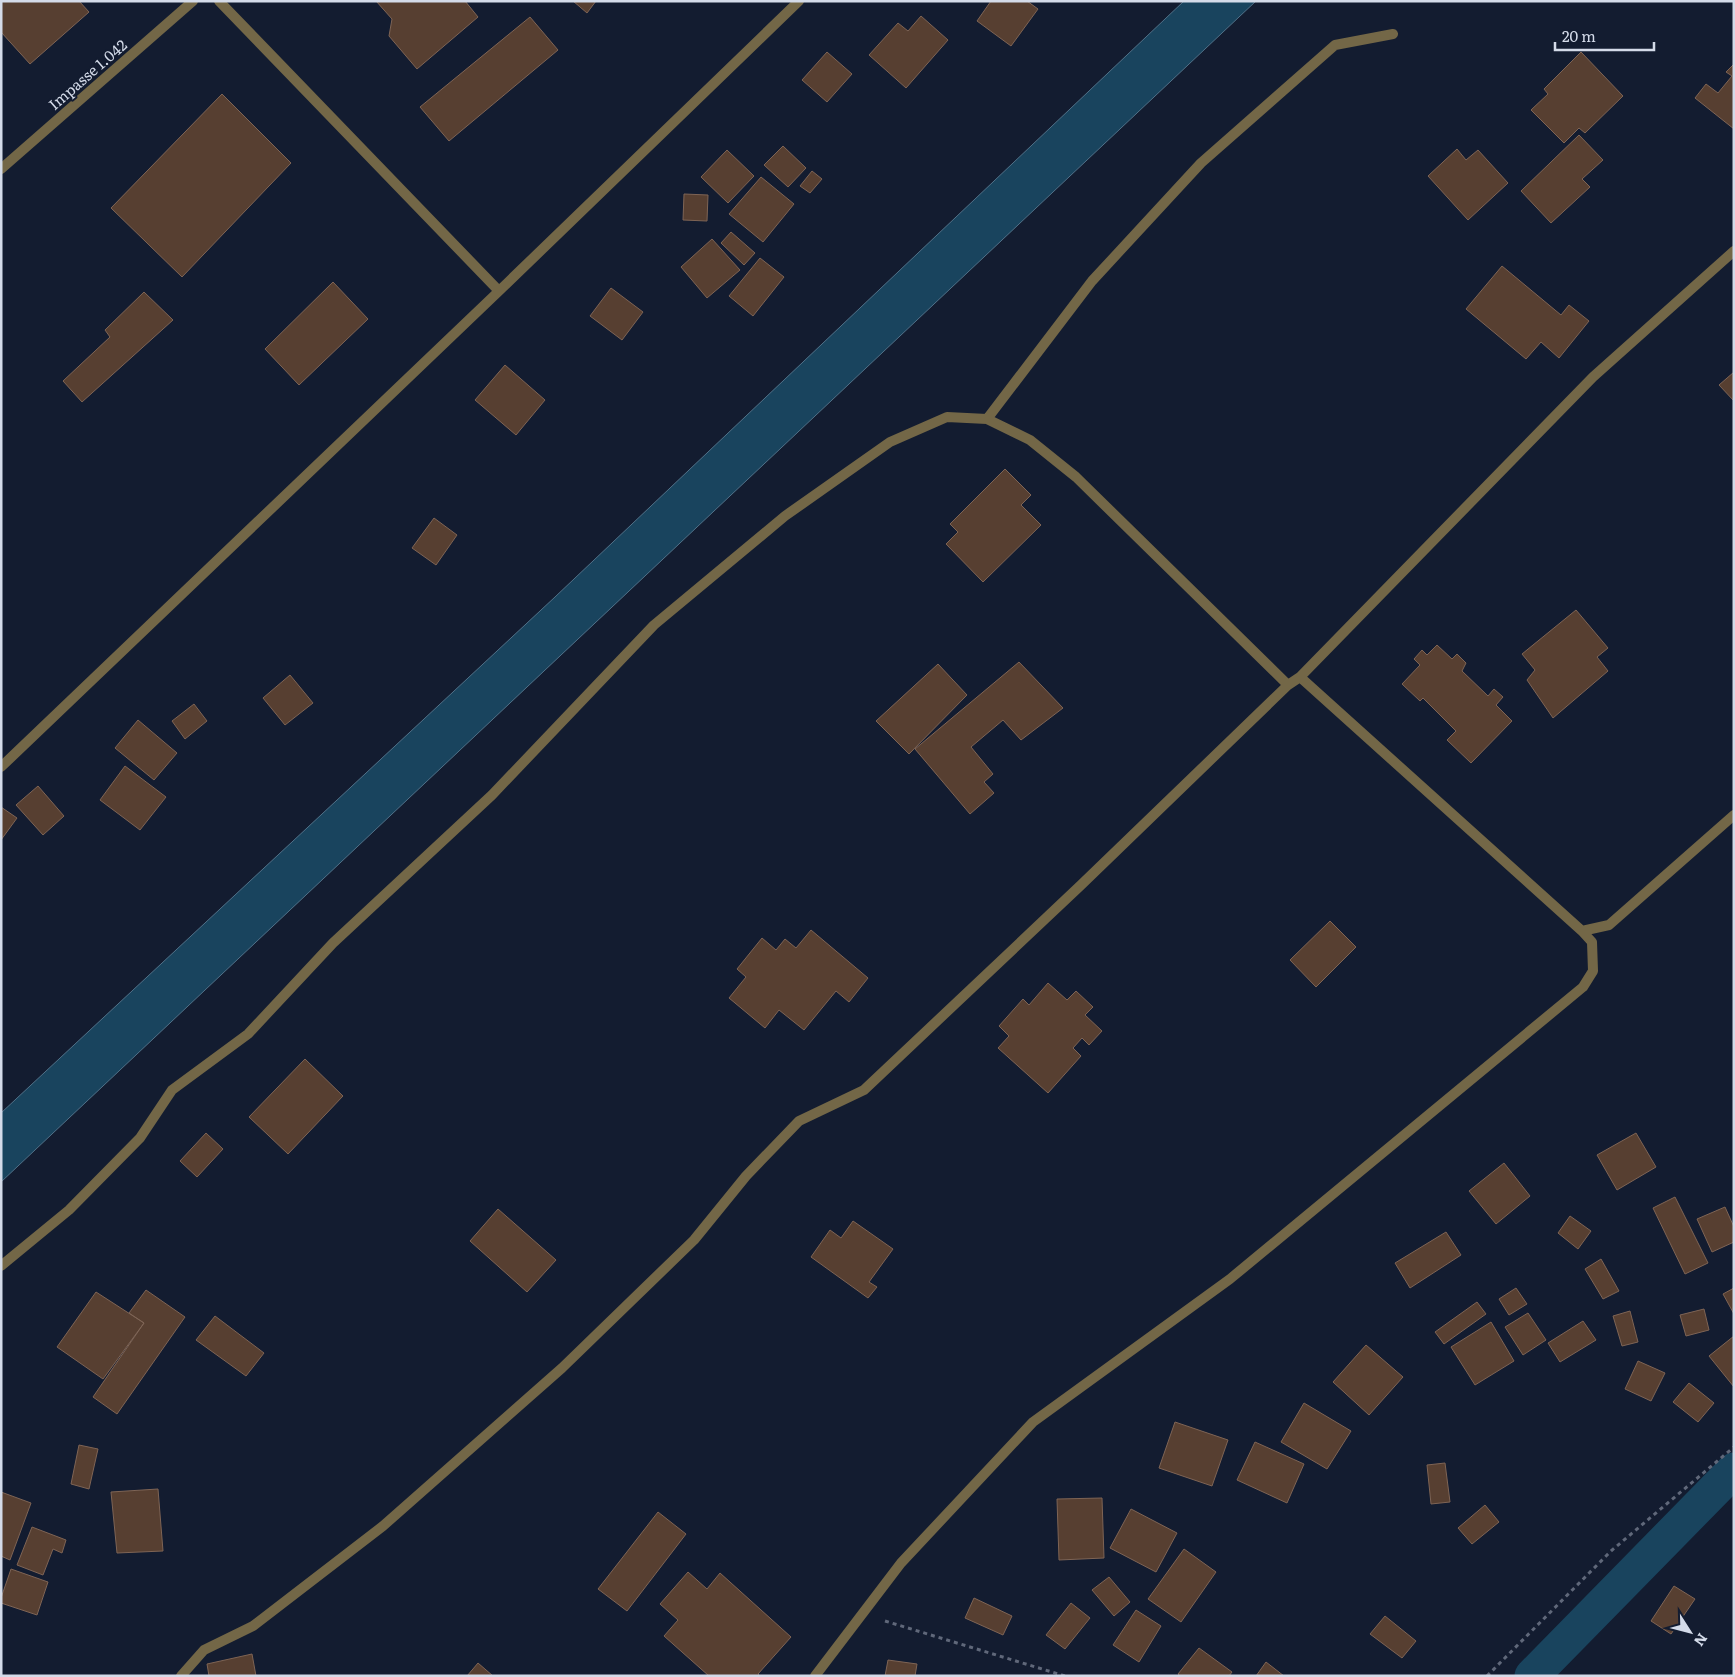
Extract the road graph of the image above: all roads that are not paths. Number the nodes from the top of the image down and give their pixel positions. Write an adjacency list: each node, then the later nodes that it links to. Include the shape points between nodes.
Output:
1 (193, 1): 5 (street, Impasse 1.042)
2 (218, 1): 7 (street)
3 (799, 1): 7 (street)
4 (1393, 34): 8 (street, via 1335,45 1201,163 1092,281)
5 (1, 169)
6 (1734, 252): 9 (street, via 1594,377)
7 (499, 292): 11 (street)
8 (987, 419): 10 (street, via 1030,440 1076,477); 14 (street, via 946,417 890,442 785,516 654,625 492,795 333,943 248,1034 172,1090 140,1138 68,1210)
9 (1300, 677): 10 (street); 13 (street)
10 (1288, 685): 15 (street, via 864,1090 799,1122 746,1176 694,1240 562,1368 383,1526 253,1626 204,1650)
11 (1, 767)
12 (1734, 815): 13 (street, via 1608,925)
13 (1582, 931): 16 (street, via 1592,942 1593,971 1583,987 1230,1279 1033,1422 901,1563)
14 (1, 1266)
15 (181, 1676)
16 (814, 1676)

